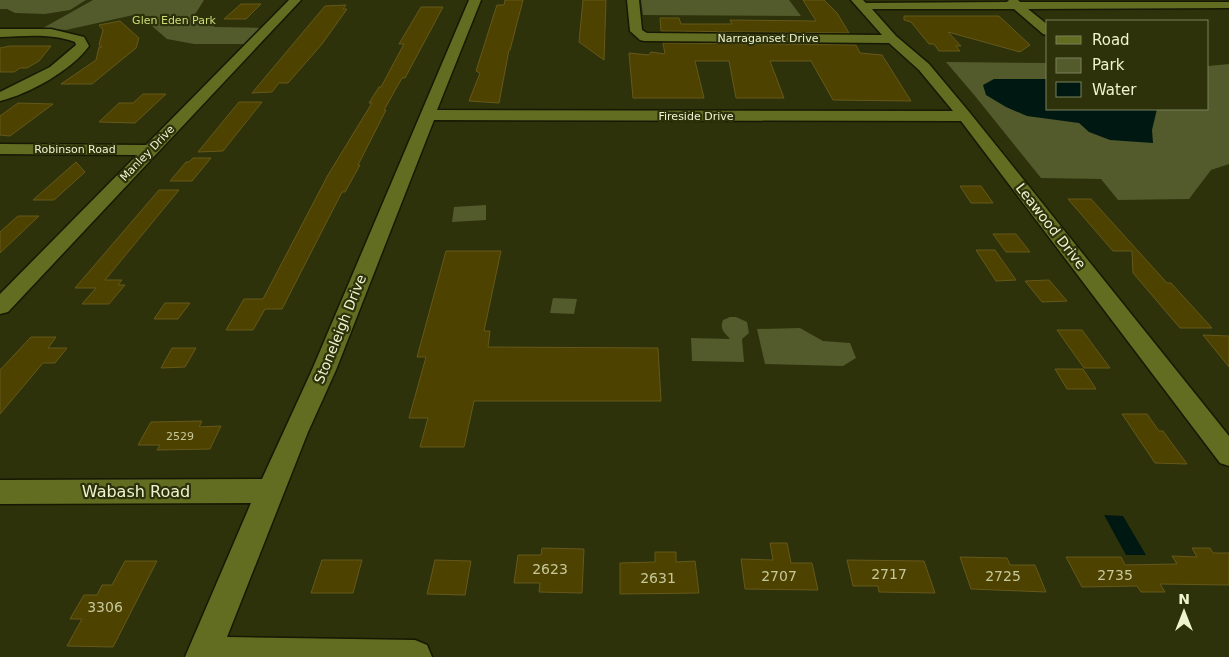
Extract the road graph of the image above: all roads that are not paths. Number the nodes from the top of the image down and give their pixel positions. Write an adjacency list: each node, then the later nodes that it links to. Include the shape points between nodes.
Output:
1 (295, 0): 16 (street, Manley Drive)
2 (475, 0): 13 (street, Stoneleigh Drive)
3 (634, 0): 11 (street, Narraganset Drive, via 636,31 644,37)
4 (860, 3): 5 (street); 11 (street, Leawood Drive)
5 (1014, 3): 6 (street); 9 (street)
6 (1161, 4): 7 (street); 8 (street)
7 (1229, 5)
8 (1181, 18)
9 (1046, 30)
10 (0, 33): 12 (street, via 73,37 80,40 82,46 74,57)
11 (892, 39): 14 (street, Leawood Drive, via 924,67)
12 (0, 97)
13 (427, 115): 14 (street, Fireside Drive); 19 (street, Stoneleigh Drive, via 324,370)
14 (965, 116): 18 (street, Leawood Drive)
15 (0, 149): 16 (street, Robinson Road)
16 (151, 150): 17 (street, Manley Drive)
17 (0, 307)
18 (1229, 455)
19 (271, 490): 20 (street, Wabash Road); 21 (street, Stoneleigh Drive)
20 (0, 492)
21 (203, 655): 22 (street)
22 (415, 657)

